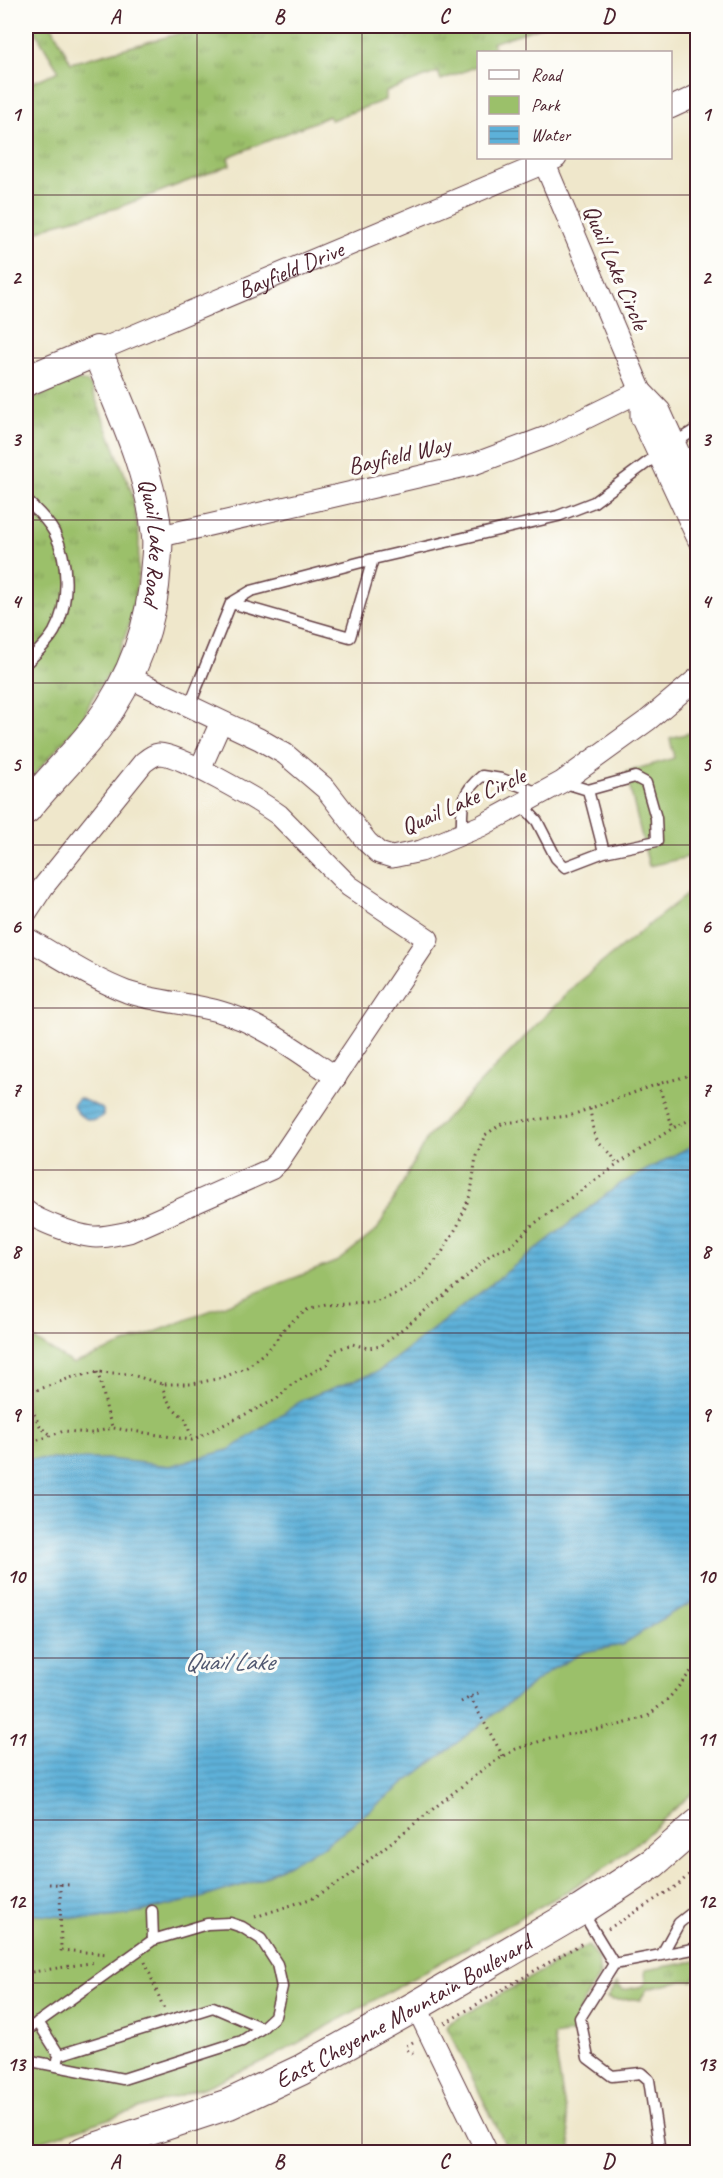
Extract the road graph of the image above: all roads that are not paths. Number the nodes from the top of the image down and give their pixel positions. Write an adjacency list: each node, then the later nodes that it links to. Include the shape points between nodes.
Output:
1 (698, 95): 2 (street)
2 (672, 107)
3 (550, 160): 4 (street, Bayfield Drive); 6 (street, Quail Lake Circle)
4 (97, 351): 5 (street, Bayfield Drive); 11 (street, Quail Lake Road, via 139,457)
5 (26, 381)
6 (641, 391): 8 (street, Quail Lake Circle, via 660,411); 11 (street, Bayfield Way, via 549,436 474,464)
7 (698, 428): 8 (lane)
8 (666, 449): 9 (street, Quail Lake Circle); 12 (street, Quail Lake Circle); 13 (lane, via 594,502 567,513)
9 (698, 495)
10 (26, 500): 15 (lane, via 53,531 61,548 65,588 62,612 53,632)
11 (158, 537): 16 (street, Quail Lake Road, via 147,625)
12 (698, 539)
13 (373, 560): 14 (lane, via 251,591); 14 (lane, via 350,637)
14 (231, 603): 18 (lane)
15 (26, 663)
16 (128, 677): 18 (street, Quail Lake Circle); 25 (street, Quail Lake Road, via 97,728)
17 (698, 678): 21 (street, Quail Lake Circle)
18 (189, 706): 19 (street, Quail Lake Circle)
19 (221, 722): 20 (street); 26 (street, Quail Lake Circle, via 259,739 306,771 379,853 406,856)
20 (200, 769): 28 (street, via 161,754 143,763); 30 (street, via 279,815 349,886 428,939)
21 (562, 782): 22 (lane); 23 (street, Quail Lake Circle)
22 (588, 790): 27 (lane); 27 (lane, via 635,777 646,783 653,810 657,841)
23 (542, 794): 24 (street, Quail Lake Circle); 26 (lane, via 482,776 469,786 462,803)
24 (522, 805): 26 (street, Quail Lake Circle); 27 (lane, via 537,821 556,858 565,867)
25 (26, 809)
26 (462, 834)
27 (604, 852)
28 (26, 913)
29 (26, 938): 30 (street, via 127,992 243,1020)
30 (336, 1077): 31 (street, via 271,1169 129,1232 93,1237 41,1221)
31 (26, 1211)
32 (698, 1824): 34 (street, East Cheyenne Mountain Boulevard, via 653,1863)
33 (698, 1908): 38 (lane, via 679,1923)
34 (581, 1910): 39 (lane); 40 (street, East Cheyenne Mountain Boulevard)
35 (152, 1911): 36 (lane)
36 (153, 1940): 41 (lane); 42 (lane, via 207,1924 230,1923 261,1939 278,1964 282,1987 275,2016)
37 (698, 1948): 38 (lane)
38 (662, 1954): 39 (lane)
39 (614, 1964): 48 (lane, via 580,2018 588,2058 612,2076 641,2073 649,2080)
40 (416, 2006): 46 (street, East Cheyenne Mountain Boulevard, via 301,2070 229,2104); 47 (street)
41 (38, 2022): 43 (lane); 45 (lane)
42 (262, 2028): 45 (lane, via 242,2041 123,2079); 45 (lane, via 213,2007)
43 (26, 2031)
44 (26, 2060): 45 (lane)
45 (58, 2060)
46 (83, 2152)
47 (487, 2152)
48 (660, 2152)

